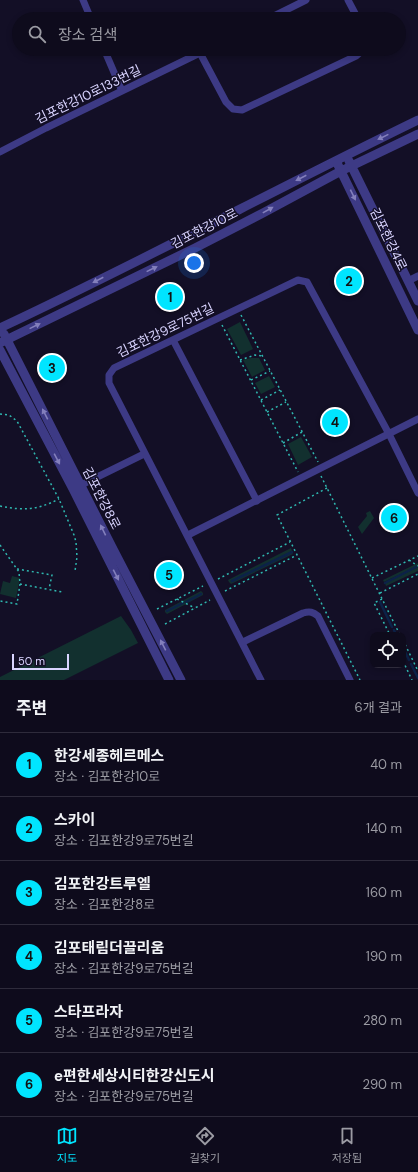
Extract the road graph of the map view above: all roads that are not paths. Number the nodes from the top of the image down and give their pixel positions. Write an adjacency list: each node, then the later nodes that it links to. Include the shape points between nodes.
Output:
1 (83, 0): 4 (street)
2 (306, 0): 5 (street)
3 (348, 0): 6 (street)
4 (88, 12)
5 (282, 12)
6 (354, 12)
7 (107, 56): 11 (street)
8 (194, 56): 11 (street, 김포한강10로133번길)
9 (202, 56): 10 (street, via 226,102 233,109 242,110)
10 (356, 56)
11 (122, 91): 14 (street, 김포한강10로133번길)
12 (418, 120): 15 (street, 김포한강10로, one-way to 15)
13 (418, 134): 17 (street, 김포한강10로)
14 (0, 152)
15 (346, 155): 16 (street, 김포한강10로); 17 (street, 김포한강4로)
16 (336, 160): 18 (street, 김포한강4로); 22 (street, 김포한강10로, one-way to 22)
17 (351, 166): 18 (street, 김포한강10로); 20 (street, 김포한강4로)
18 (341, 170): 23 (street, 김포한강4로, one-way to 23); 25 (street, 김포한강10로, one-way to 18, via 195,248)
19 (418, 276): 20 (street)
20 (408, 281): 21 (street, 김포한강4로)
21 (418, 301)
22 (1, 327): 25 (street, 김포한강8로)
23 (418, 330)
24 (173, 340): 28 (street, 김포한강9로75번길, via 298,280 307,282); 29 (street, 김포한강9로75번길, via 114,368 109,375 109,383); 32 (street)
25 (3, 341): 30 (street, 김포한강8로, one-way to 25)
26 (0, 350): 35 (street, 김포한강8로, one-way to 35)
27 (418, 419): 28 (street)
28 (389, 434): 31 (street, 김포한강9로75번길); 32 (street)
29 (144, 454): 30 (street); 33 (street, 김포한강9로75번길)
30 (81, 485): 36 (street, 김포한강8로, one-way to 30)
31 (418, 493)
32 (257, 501): 33 (street)
33 (188, 535): 34 (street, 김포한강9로75번길)
34 (243, 642): 37 (street, 김포한강9로75번길); 38 (street, via 303,613 314,613 318,616)
35 (169, 680)
36 (181, 680)
37 (261, 680)
38 (350, 680)

